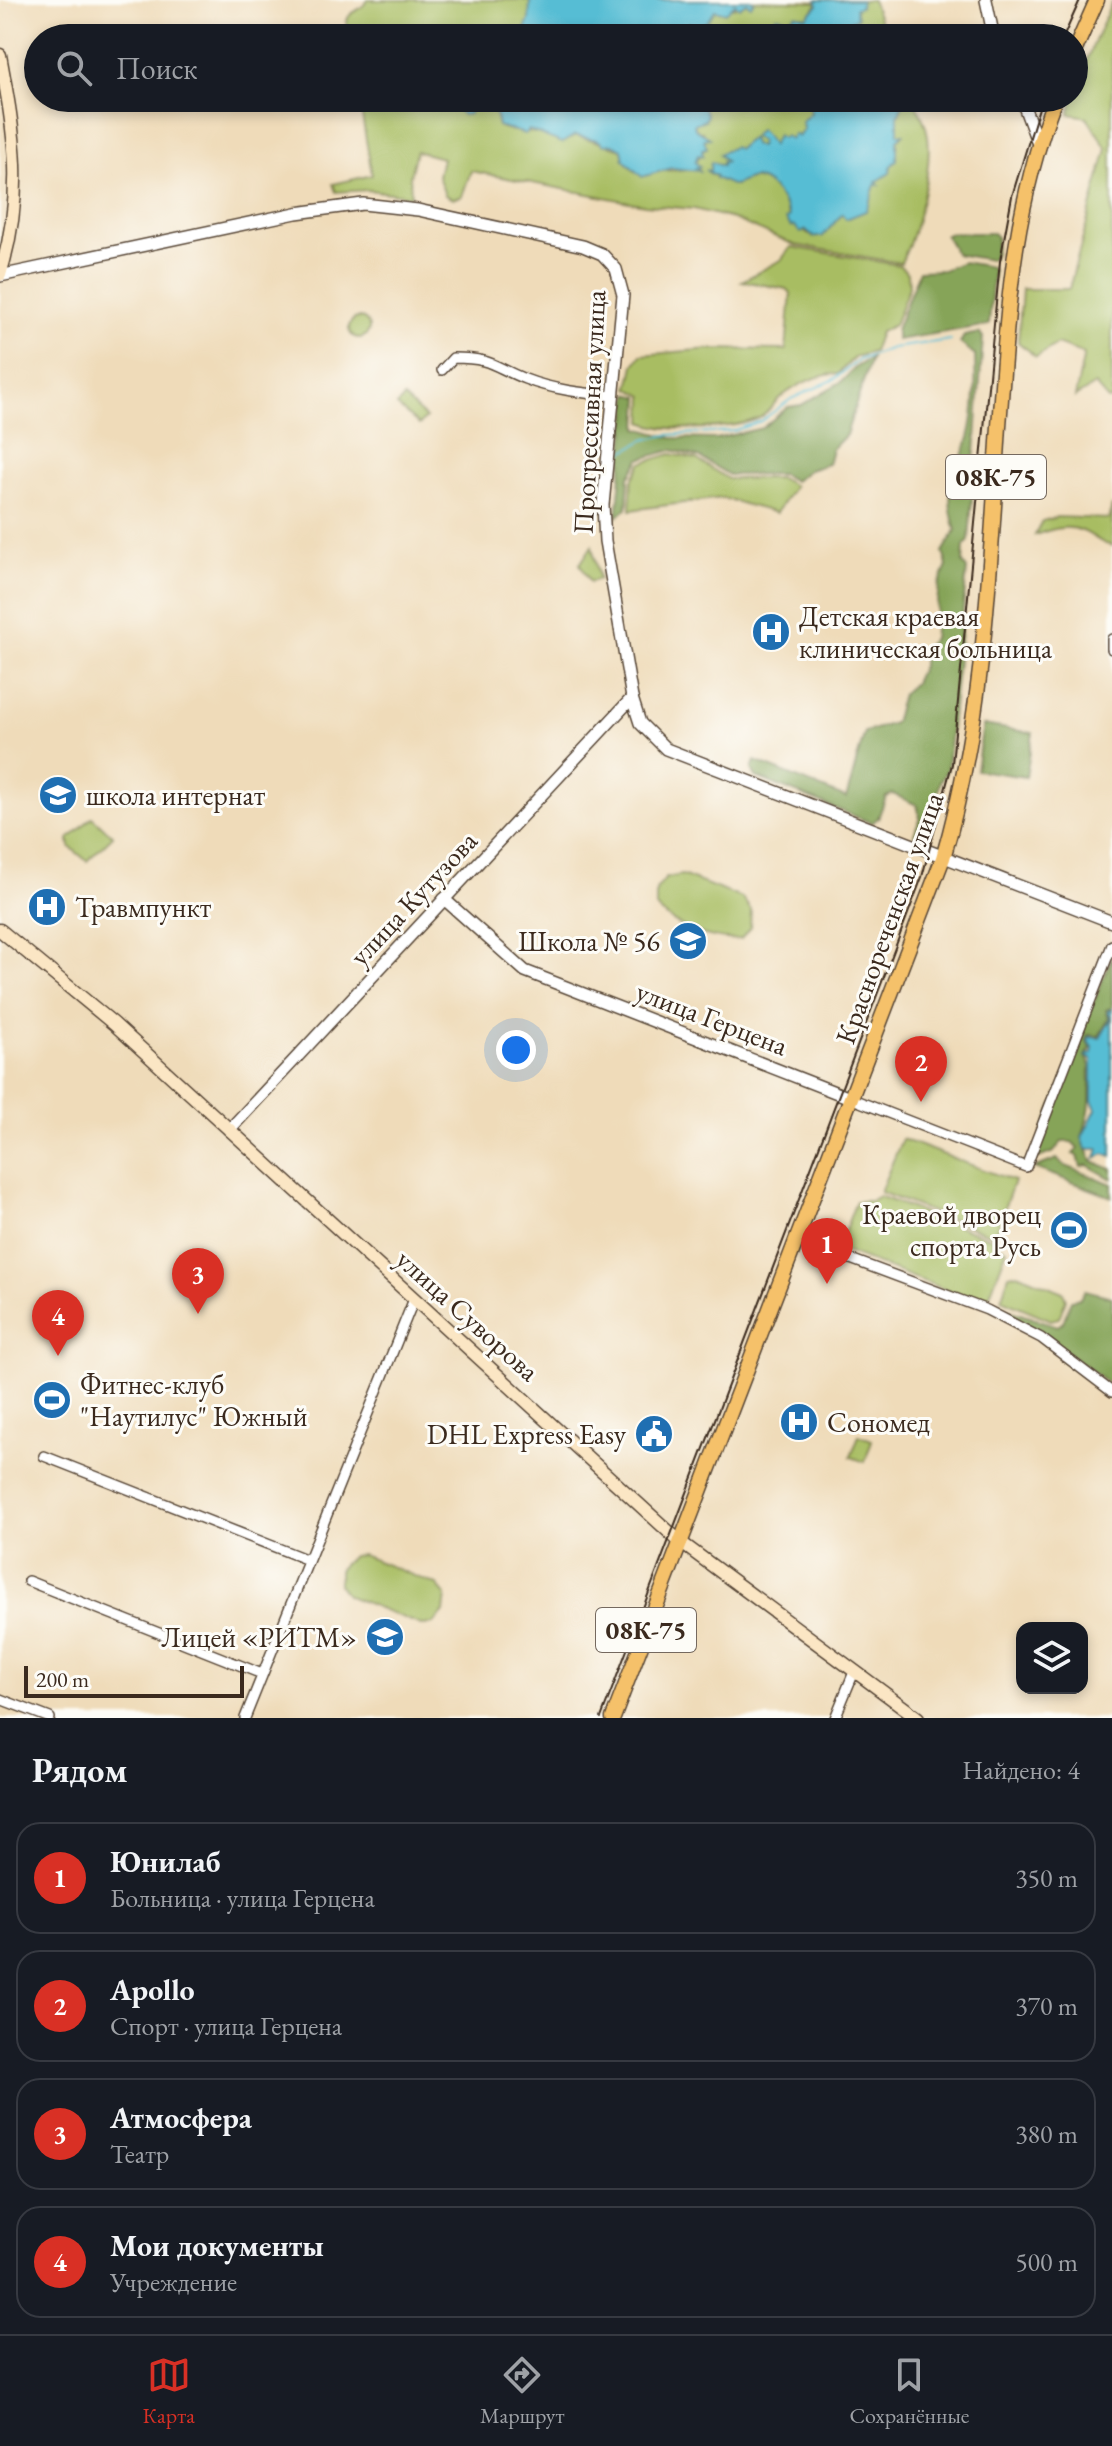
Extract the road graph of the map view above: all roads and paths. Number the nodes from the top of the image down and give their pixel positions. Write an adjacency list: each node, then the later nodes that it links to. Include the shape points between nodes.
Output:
1 (986, 0): 3 (street)
2 (1097, 0): 4 (main road)
3 (991, 24)
4 (1086, 24)
5 (0, 55): 11 (main road, via 17,178 12,236)
6 (1028, 112): 9 (street)
7 (1050, 112): 8 (main road, Краснореченская улица / 08К-75)
8 (1049, 115): 9 (street, via 1038,120); 10 (main road, Краснореченская улица / 08К-75)
9 (1030, 116): 10 (street)
10 (1038, 144): 15 (main road, Краснореченская улица / 08К-75, via 1011,260 975,715 964,784)
11 (0, 275): 13 (street, Прогрессивная улица, via 325,209 363,204 418,210 561,239 607,258 623,295)
12 (442, 370): 13 (street, via 453,358 484,358 527,380)
13 (613, 396): 14 (street, Прогрессивная улица, via 603,526)
14 (632, 698): 15 (street, Прогрессивная улица, via 640,723 666,749); 16 (street, улица Кутузова)
15 (943, 858): 17 (street, Прогрессивная улица); 20 (main road, Краснореченская улица / 08К-75)
16 (444, 899): 20 (street, улица Герцена, via 525,971); 21 (street, улица Кутузова)
17 (1112, 922)
18 (0, 930): 21 (main road, улица Суворова, via 70,984)
19 (1112, 945): 20 (street, улица Герцена, via 1026,1167)
20 (850, 1098): 22 (main road, Краснореченская улица / 08К-75)
21 (229, 1130): 23 (main road, улица Суворова)
22 (797, 1239): 24 (street, via 987,1310 1041,1338); 26 (main road, Краснореченская улица / 08К-75)
23 (414, 1299): 26 (main road, улица Суворова); 27 (street)
24 (1112, 1392)
25 (44, 1456): 27 (street)
26 (679, 1541): 29 (main road, улица Суворова); 34 (main road, Краснореченская улица / 08К-75)
27 (308, 1560): 30 (street)
28 (28, 1581): 30 (street)
29 (854, 1672): 35 (street); 36 (main road, улица Суворова)
30 (262, 1674): 33 (street)
31 (0, 1699): 32 (street)
32 (50, 1718)
33 (245, 1718)
34 (613, 1718)
35 (835, 1718)
36 (918, 1718)

